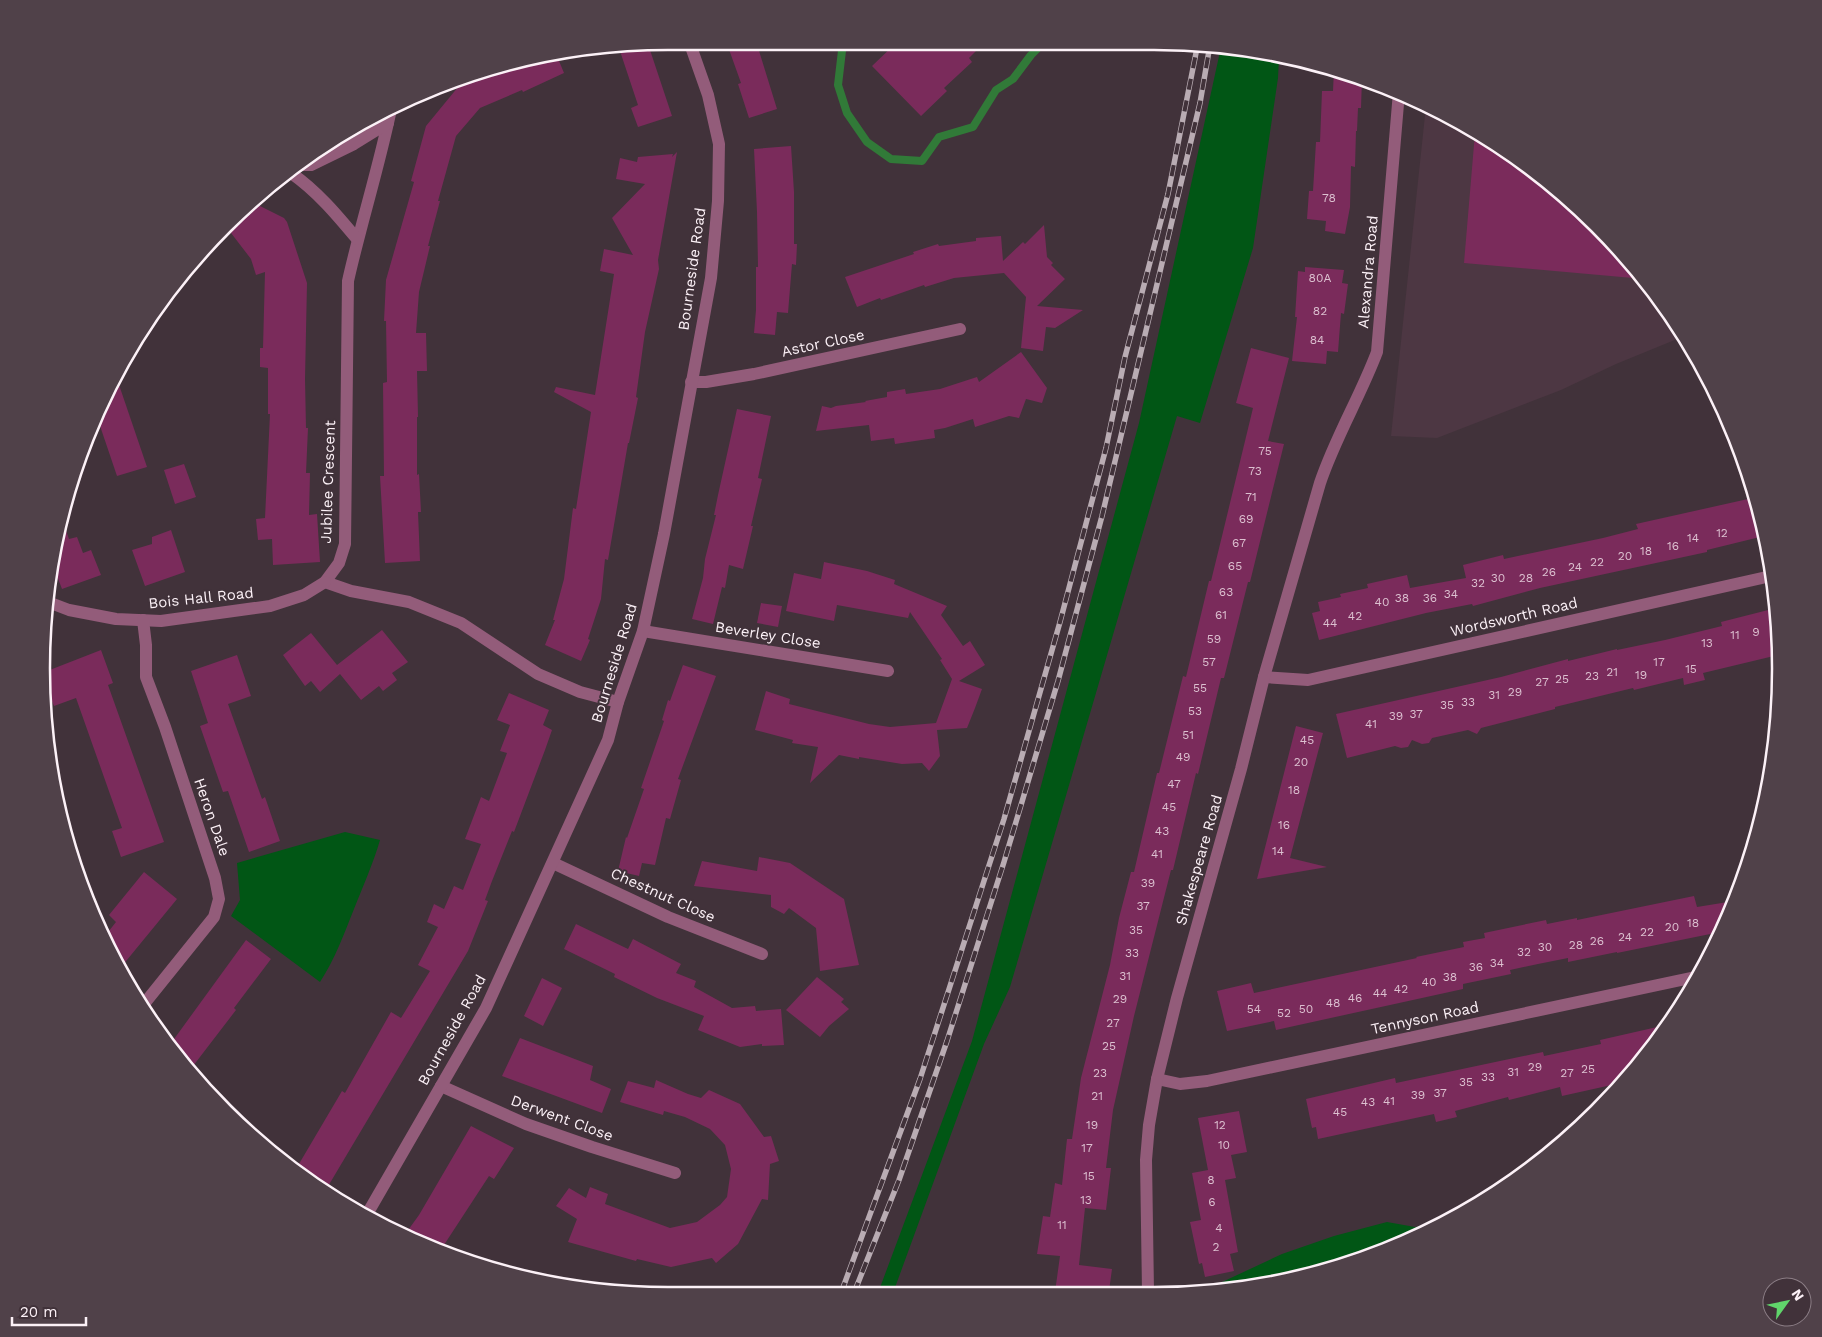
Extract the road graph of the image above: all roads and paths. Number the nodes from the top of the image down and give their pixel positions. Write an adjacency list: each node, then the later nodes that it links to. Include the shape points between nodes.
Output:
1 (693, 50): 9 (street, Bourneside Road, via 720,144 710,278)
2 (1398, 101): 10 (street, Alexandra Road, via 1377,352)
3 (390, 117): 4 (street)
4 (388, 123): 5 (street); 7 (street, Jubilee Crescent)
5 (310, 165)
6 (295, 176): 7 (street, via 336,213)
7 (357, 239): 12 (street, Jubilee Crescent, via 348,281 344,544 339,563)
8 (960, 329): 9 (street, Astor Close, via 754,374)
9 (691, 382): 15 (street, Bourneside Road)
10 (1335, 447): 17 (street, Shakespeare Road, via 1320,483)
11 (1765, 577): 17 (street, Wordsworth Road, via 1308,680)
12 (325, 582): 14 (street, Bois Hall Road, via 304,595 270,606 162,621); 18 (street, via 352,591 409,602 461,622 538,674 580,692)
13 (53, 604): 14 (street, Bois Hall Road, via 116,619)
14 (143, 620): 22 (street, Heron Dale, via 146,677 219,898 214,916)
15 (644, 631): 16 (street, Beverley Close); 18 (street, Bourneside Road)
16 (888, 671)
17 (1264, 677): 23 (street, Shakespeare Road)
18 (618, 702): 19 (street, Bourneside Road, via 608,740)
19 (553, 862): 20 (street, Chestnut Close, via 668,917); 24 (street, Bourneside Road, via 486,1008)
20 (762, 954)
21 (1689, 978): 23 (street, Tennyson Road, via 1207,1081 1180,1084)
22 (147, 1000)
23 (1157, 1079): 27 (street, Shakespeare Road, via 1146,1160)
24 (441, 1086): 25 (street, Derwent Close, via 526,1124); 26 (street, Bourneside Road)
25 (675, 1173)
26 (370, 1210)
27 (1148, 1287)

